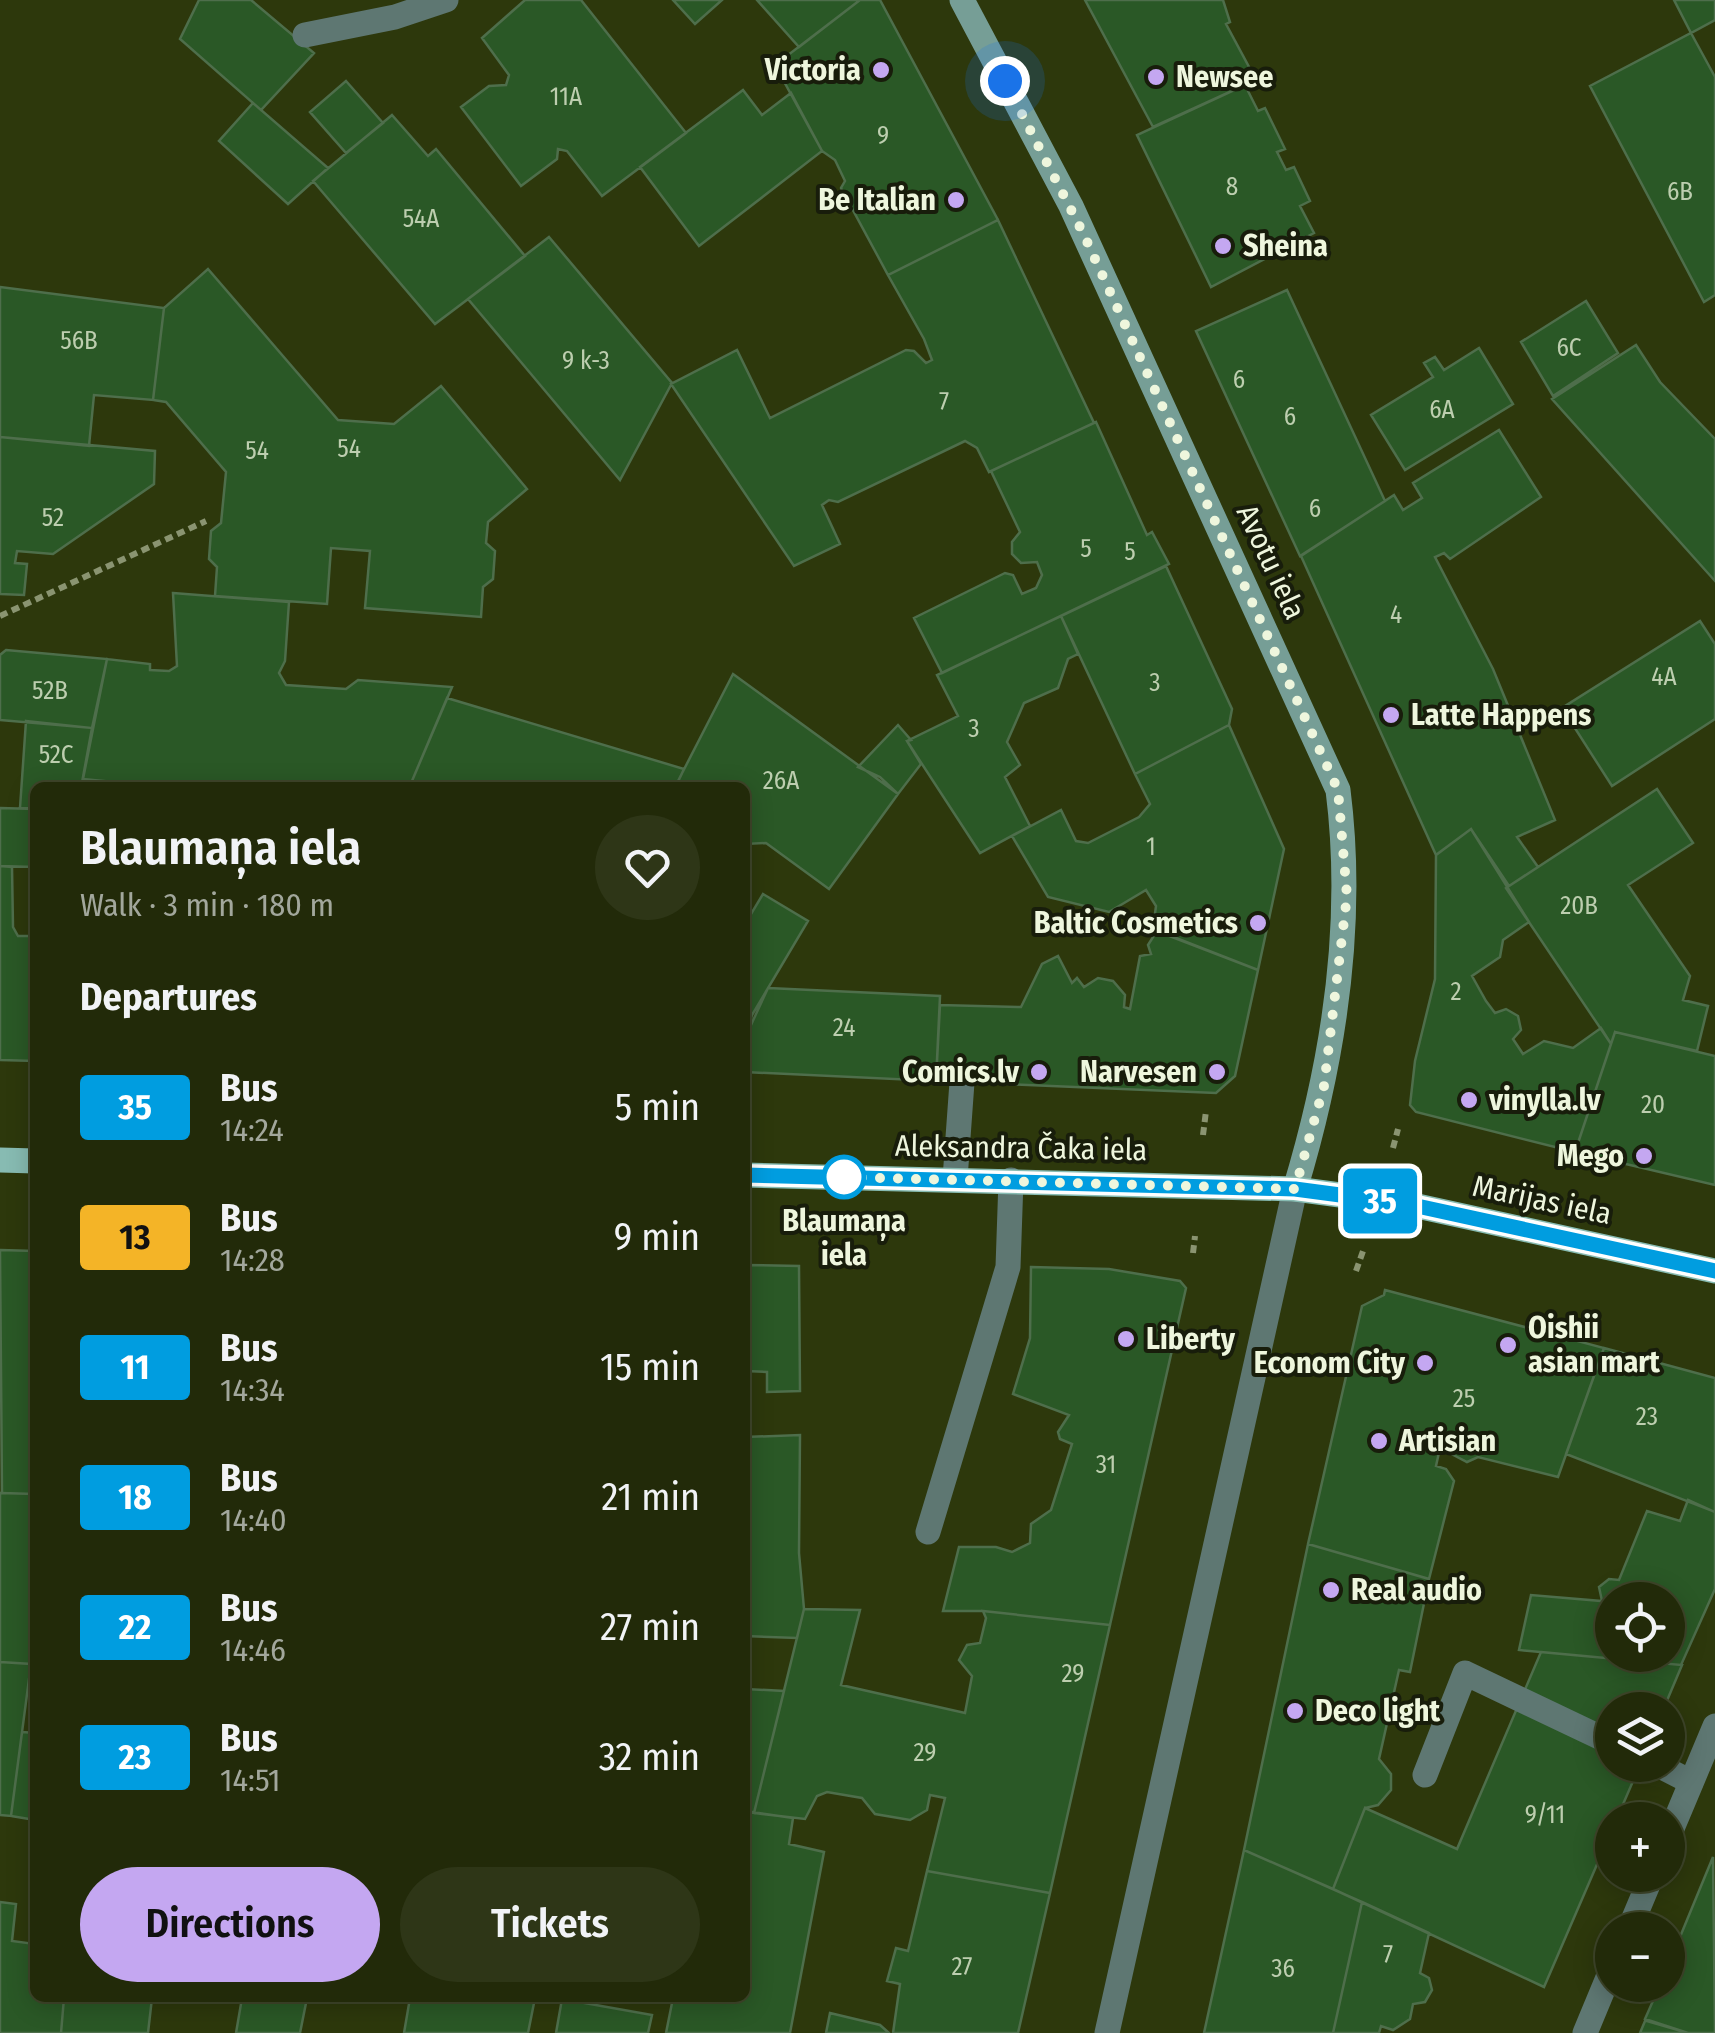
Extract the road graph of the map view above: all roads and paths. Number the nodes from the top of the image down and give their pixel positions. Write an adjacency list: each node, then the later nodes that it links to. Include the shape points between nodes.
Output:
1 (446, 0): 3 (street)
2 (962, 0): 16 (street, Avotu iela, via 1070,206 1338,790 1345,914 1324,1086)
3 (306, 35)
4 (206, 522): 5 (path)
5 (0, 616)
6 (962, 1082): 14 (street)
7 (1206, 1111): 9 (path)
8 (1398, 1129): 10 (path)
9 (1203, 1134)
10 (1392, 1148)
11 (0, 1160): 12 (main road)
12 (30, 1161)
13 (750, 1176): 14 (main road, Aleksandra Čaka iela)
14 (955, 1180): 15 (main road, Aleksandra Čaka iela)
15 (1010, 1180): 16 (main road, Aleksandra Čaka iela); 22 (street, via 1008,1266)
16 (1295, 1189): 21 (main road, Marijas iela, via 1408,1204); 30 (street)
17 (1194, 1236): 19 (path)
18 (1363, 1250): 20 (path)
19 (1193, 1254)
20 (1356, 1271)
21 (1715, 1272)
22 (928, 1532)
23 (1715, 1726): 27 (street)
24 (1595, 1735): 25 (street, via 1465,1673)
25 (1425, 1774)
26 (1685, 1779): 27 (street)
27 (1691, 1782): 28 (street)
28 (1683, 1802)
29 (1598, 2002): 31 (street)
30 (1106, 2033)
31 (1585, 2033)

